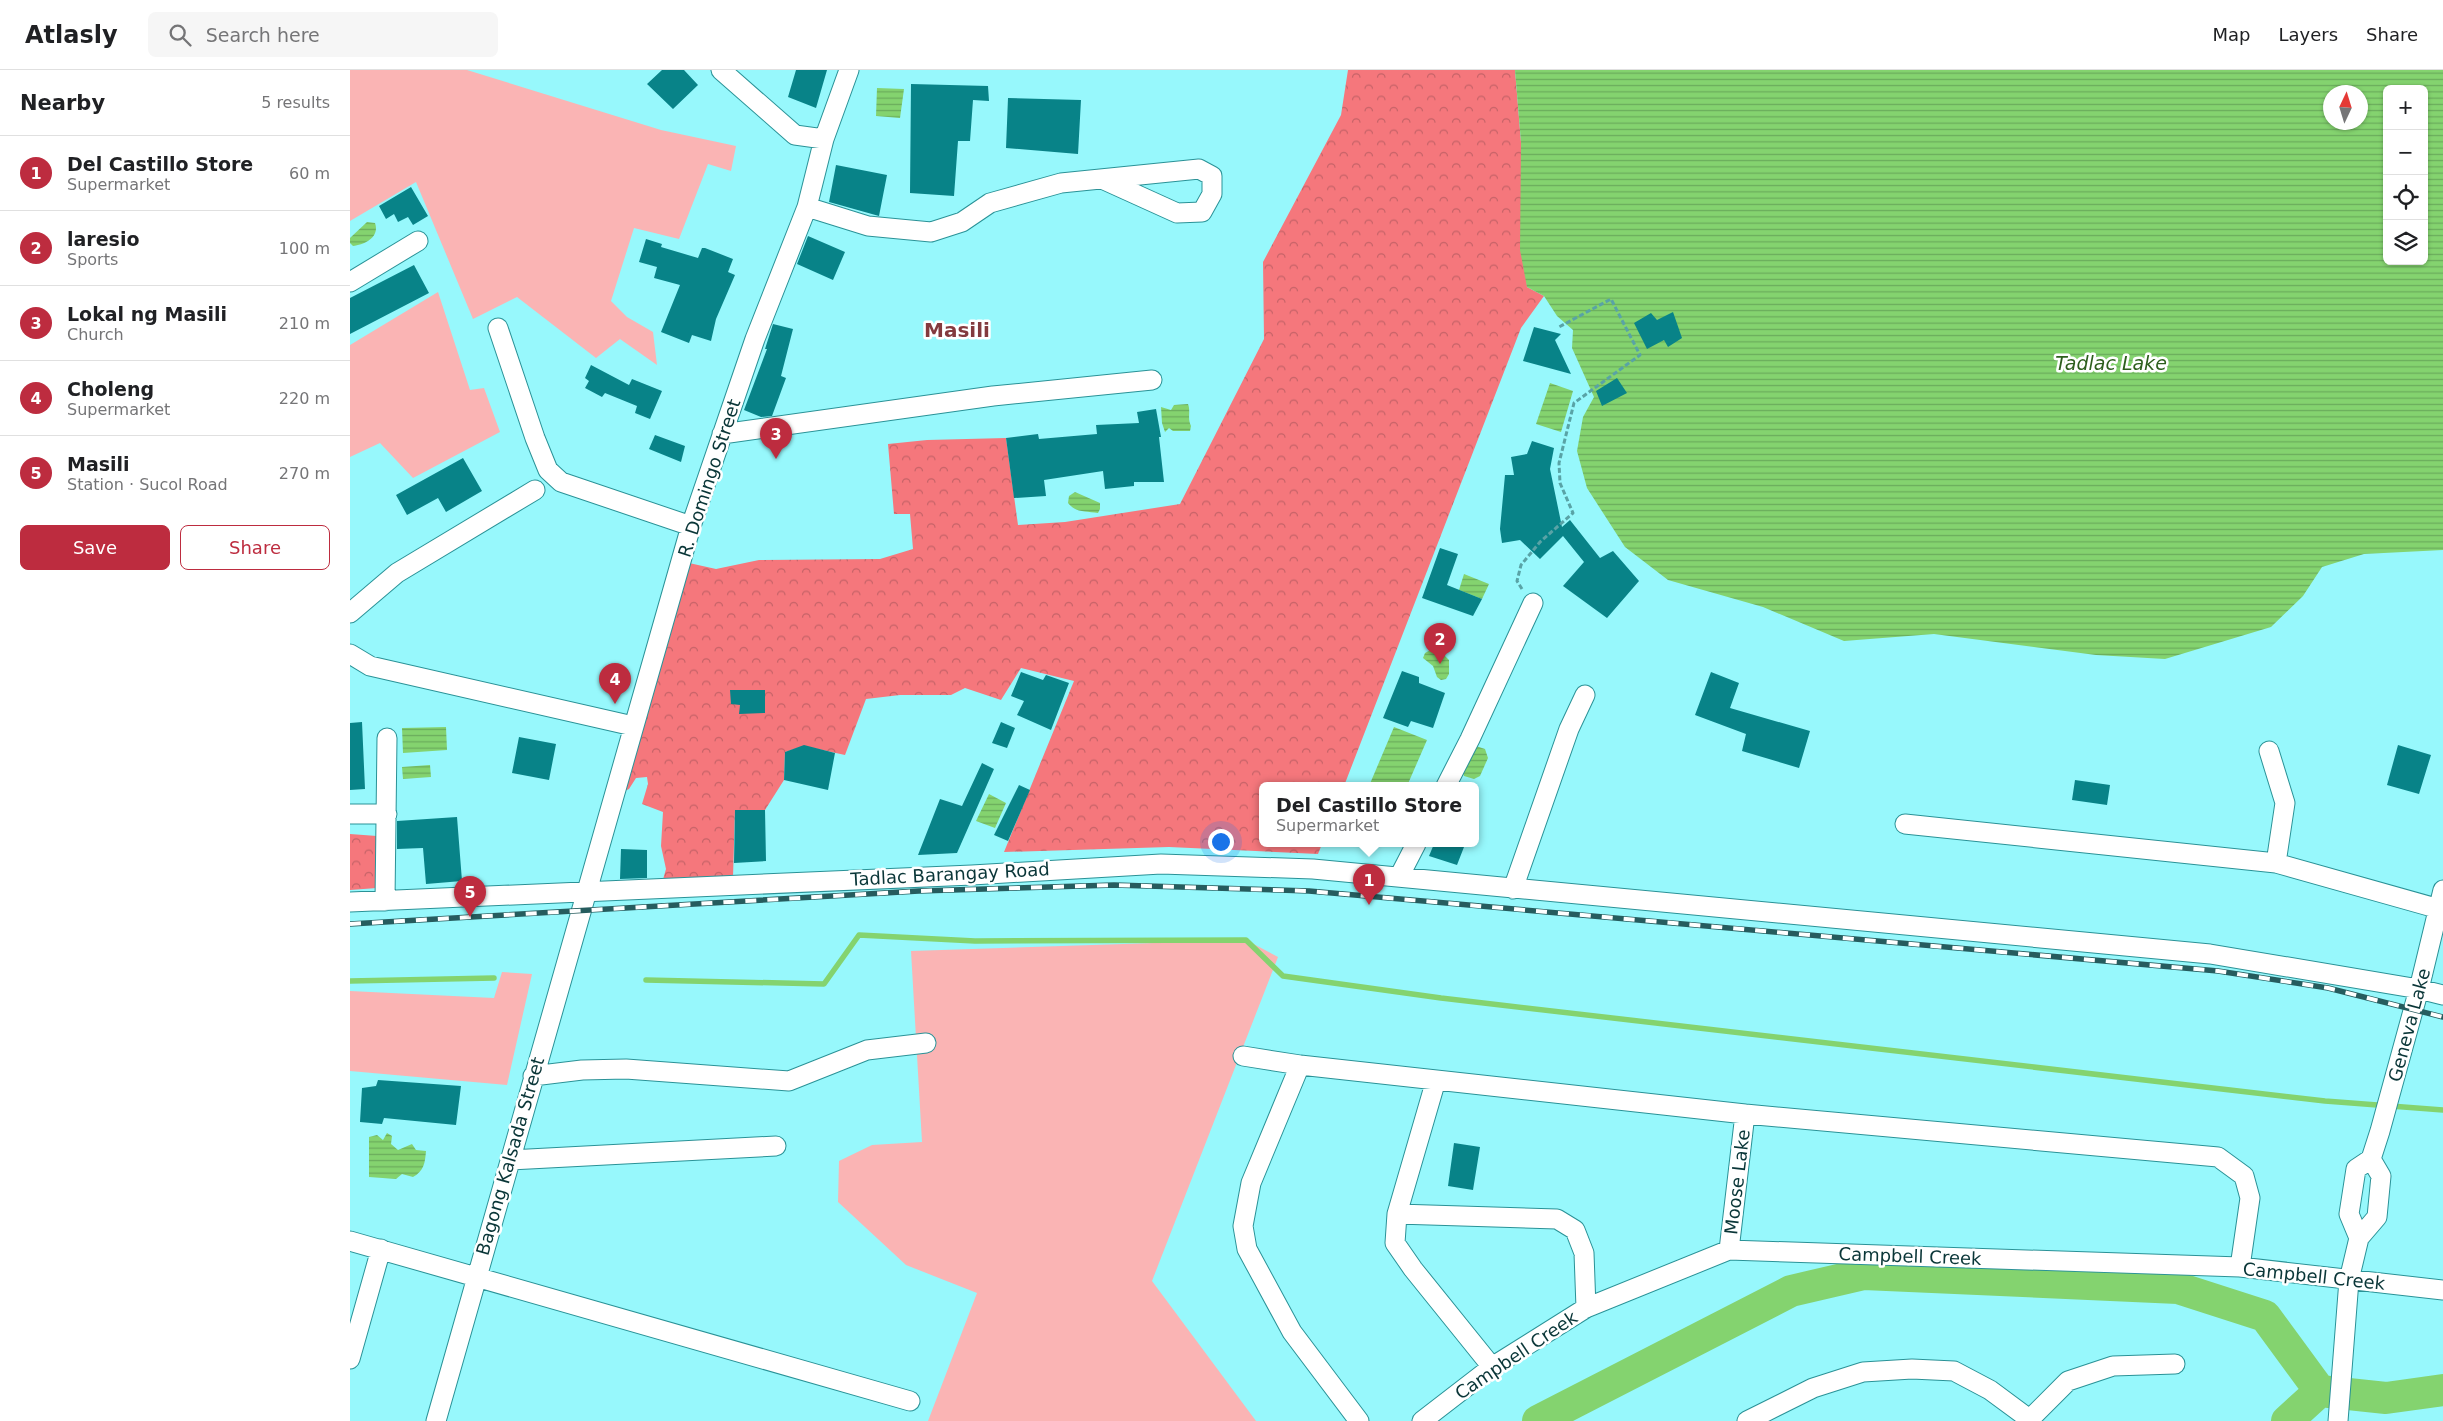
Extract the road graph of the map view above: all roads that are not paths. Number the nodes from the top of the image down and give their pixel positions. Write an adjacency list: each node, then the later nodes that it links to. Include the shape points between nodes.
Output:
1 (721, 70): 3 (street, via 795,135)
2 (849, 70): 3 (street, R. Domingo Street)
3 (824, 139): 5 (street, R. Domingo Street)
4 (1102, 179): 4 (street, via 1177,212 1202,212 1212,194 1212,176 1199,169); 5 (street, via 1061,183 990,203 962,222 931,232 868,226)
5 (808, 206): 10 (street, R. Domingo Street, via 755,339)
6 (418, 240): 7 (street)
7 (350, 282)
8 (498, 328): 12 (street, via 548,470 561,482)
9 (1152, 380): 10 (street, via 993,396)
10 (722, 434): 12 (street, R. Domingo Street)
11 (535, 490): 14 (street, via 397,573)
12 (690, 526): 17 (street, R. Domingo Street)
13 (1533, 602): 20 (street)
14 (350, 612)
15 (350, 654): 17 (street, via 370,666)
16 (1585, 695): 27 (street, via 1568,729)
17 (633, 726): 29 (street, R. Domingo Street)
18 (387, 738): 22 (street)
19 (2269, 751): 25 (street, via 2284,803)
20 (1448, 782)
21 (350, 814): 22 (street)
22 (387, 814): 30 (street)
23 (1905, 824): 25 (street)
24 (1414, 847): 26 (street)
25 (2276, 863): 32 (street)
26 (1399, 877): 27 (street, Tadlac Barangay Road); 29 (street, Tadlac Barangay Road, via 1161,864)
27 (1514, 889): 33 (street, Tadlac Barangay Road, via 2210,954)
28 (2443, 890): 32 (street, Geneva Lake)
29 (587, 892): 30 (street, Tadlac Barangay Road); 38 (street, Bagong Kalsada Street)
30 (385, 901): 31 (street, Tadlac Barangay Road)
31 (350, 902)
32 (2440, 909): 33 (street, Geneva Lake)
33 (2419, 989): 34 (street, Tadlac Barangay Road); 42 (street, Geneva Lake)
34 (2443, 995)
35 (926, 1043): 38 (street, via 867,1050 789,1082 626,1069)
36 (1242, 1056): 37 (street)
37 (1300, 1064): 39 (street); 60 (street, via 1252,1184 1243,1226 1247,1249 1292,1332)
38 (533, 1076): 43 (street, Bagong Kalsada Street)
39 (1436, 1080): 40 (street); 44 (street)
40 (1744, 1114): 48 (street, Moose Lake); 49 (street, via 2218,1157 2244,1176 2250,1198)
41 (776, 1146): 43 (street)
42 (2371, 1159): 45 (street, via 2381,1176 2377,1217); 45 (street, Geneva Lake, via 2356,1169 2349,1214)
43 (510, 1160): 50 (street, Bagong Kalsada Street)
44 (1397, 1214): 53 (street, via 1557,1219 1575,1230 1584,1253); 56 (street, via 1395,1243)
45 (2359, 1238): 51 (street)
46 (350, 1241): 47 (street)
47 (381, 1249): 50 (street); 54 (street)
48 (1729, 1250): 49 (street, Campbell Creek); 53 (street, Campbell Creek)
49 (2240, 1267): 51 (street, Campbell Creek)
50 (475, 1278): 57 (street); 59 (street, Bagong Kalsada Street)
51 (2349, 1280): 52 (street, Campbell Creek); 63 (street)
52 (2443, 1290)
53 (1586, 1308): 56 (street, Campbell Creek)
54 (350, 1359)
55 (2175, 1364): 58 (street, via 2113,1366 2068,1381)
56 (1492, 1367): 61 (street, Campbell Creek)
57 (910, 1402)
58 (2031, 1420): 62 (street, via 1990,1390 1954,1371 1912,1369 1863,1372 1813,1388)
59 (436, 1421)
60 (1359, 1421)
61 (1422, 1421)
62 (1747, 1421)
63 (2338, 1421)

